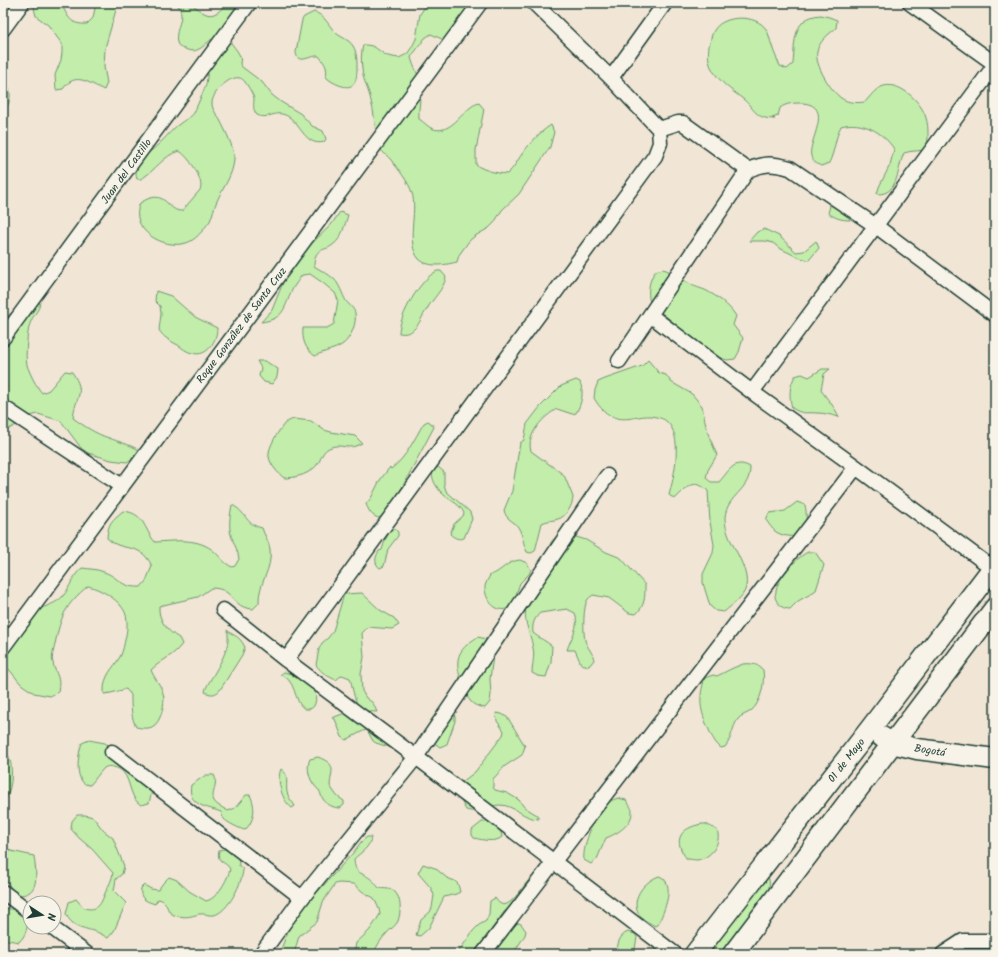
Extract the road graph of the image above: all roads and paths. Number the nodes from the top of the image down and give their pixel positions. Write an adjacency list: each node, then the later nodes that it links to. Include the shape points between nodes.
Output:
1 (22, 3): 7 (street)
2 (249, 3): 15 (street, Juan del Castillo)
3 (480, 3): 21 (street, Roque González de Santa Cruz)
4 (534, 3): 9 (street)
5 (665, 3): 9 (street)
6 (910, 3): 8 (street)
7 (3, 29)
8 (995, 64): 12 (street)
9 (611, 78): 10 (street)
10 (659, 129): 11 (street, via 683,123); 26 (street, via 660,143 655,156 641,176)
11 (748, 170): 12 (street, via 762,164 790,168); 13 (street)
12 (876, 226): 14 (street); 17 (street)
13 (650, 315): 16 (street); 17 (street)
14 (995, 315)
15 (3, 338)
16 (619, 361)
17 (752, 392): 19 (street)
18 (3, 407): 21 (street)
19 (856, 467): 22 (street); 34 (street)
20 (607, 476): 30 (street)
21 (122, 486): 25 (street, Roque González de Santa Cruz)
22 (994, 568): 27 (street, 01 de Mayo)
23 (995, 608): 28 (street)
24 (222, 610): 26 (street)
25 (3, 647)
26 (286, 660): 30 (street)
27 (870, 729): 28 (street, Bogotá); 32 (street, 01 de Mayo)
28 (892, 743): 31 (street, Bogotá, via 917,749); 33 (street)
29 (112, 752): 36 (street)
30 (416, 756): 34 (street); 36 (street)
31 (995, 759)
32 (782, 843): 33 (street); 44 (street, 01 de Mayo)
33 (804, 860): 45 (street)
34 (553, 861): 42 (street); 43 (street)
35 (3, 892): 37 (street)
36 (302, 898): 41 (street)
37 (22, 906)
38 (62, 935): 40 (street)
39 (995, 941): 46 (street, via 963,941)
40 (87, 954)
41 (261, 954)
42 (484, 954)
43 (675, 954)
44 (696, 954)
45 (733, 954)
46 (943, 954)

